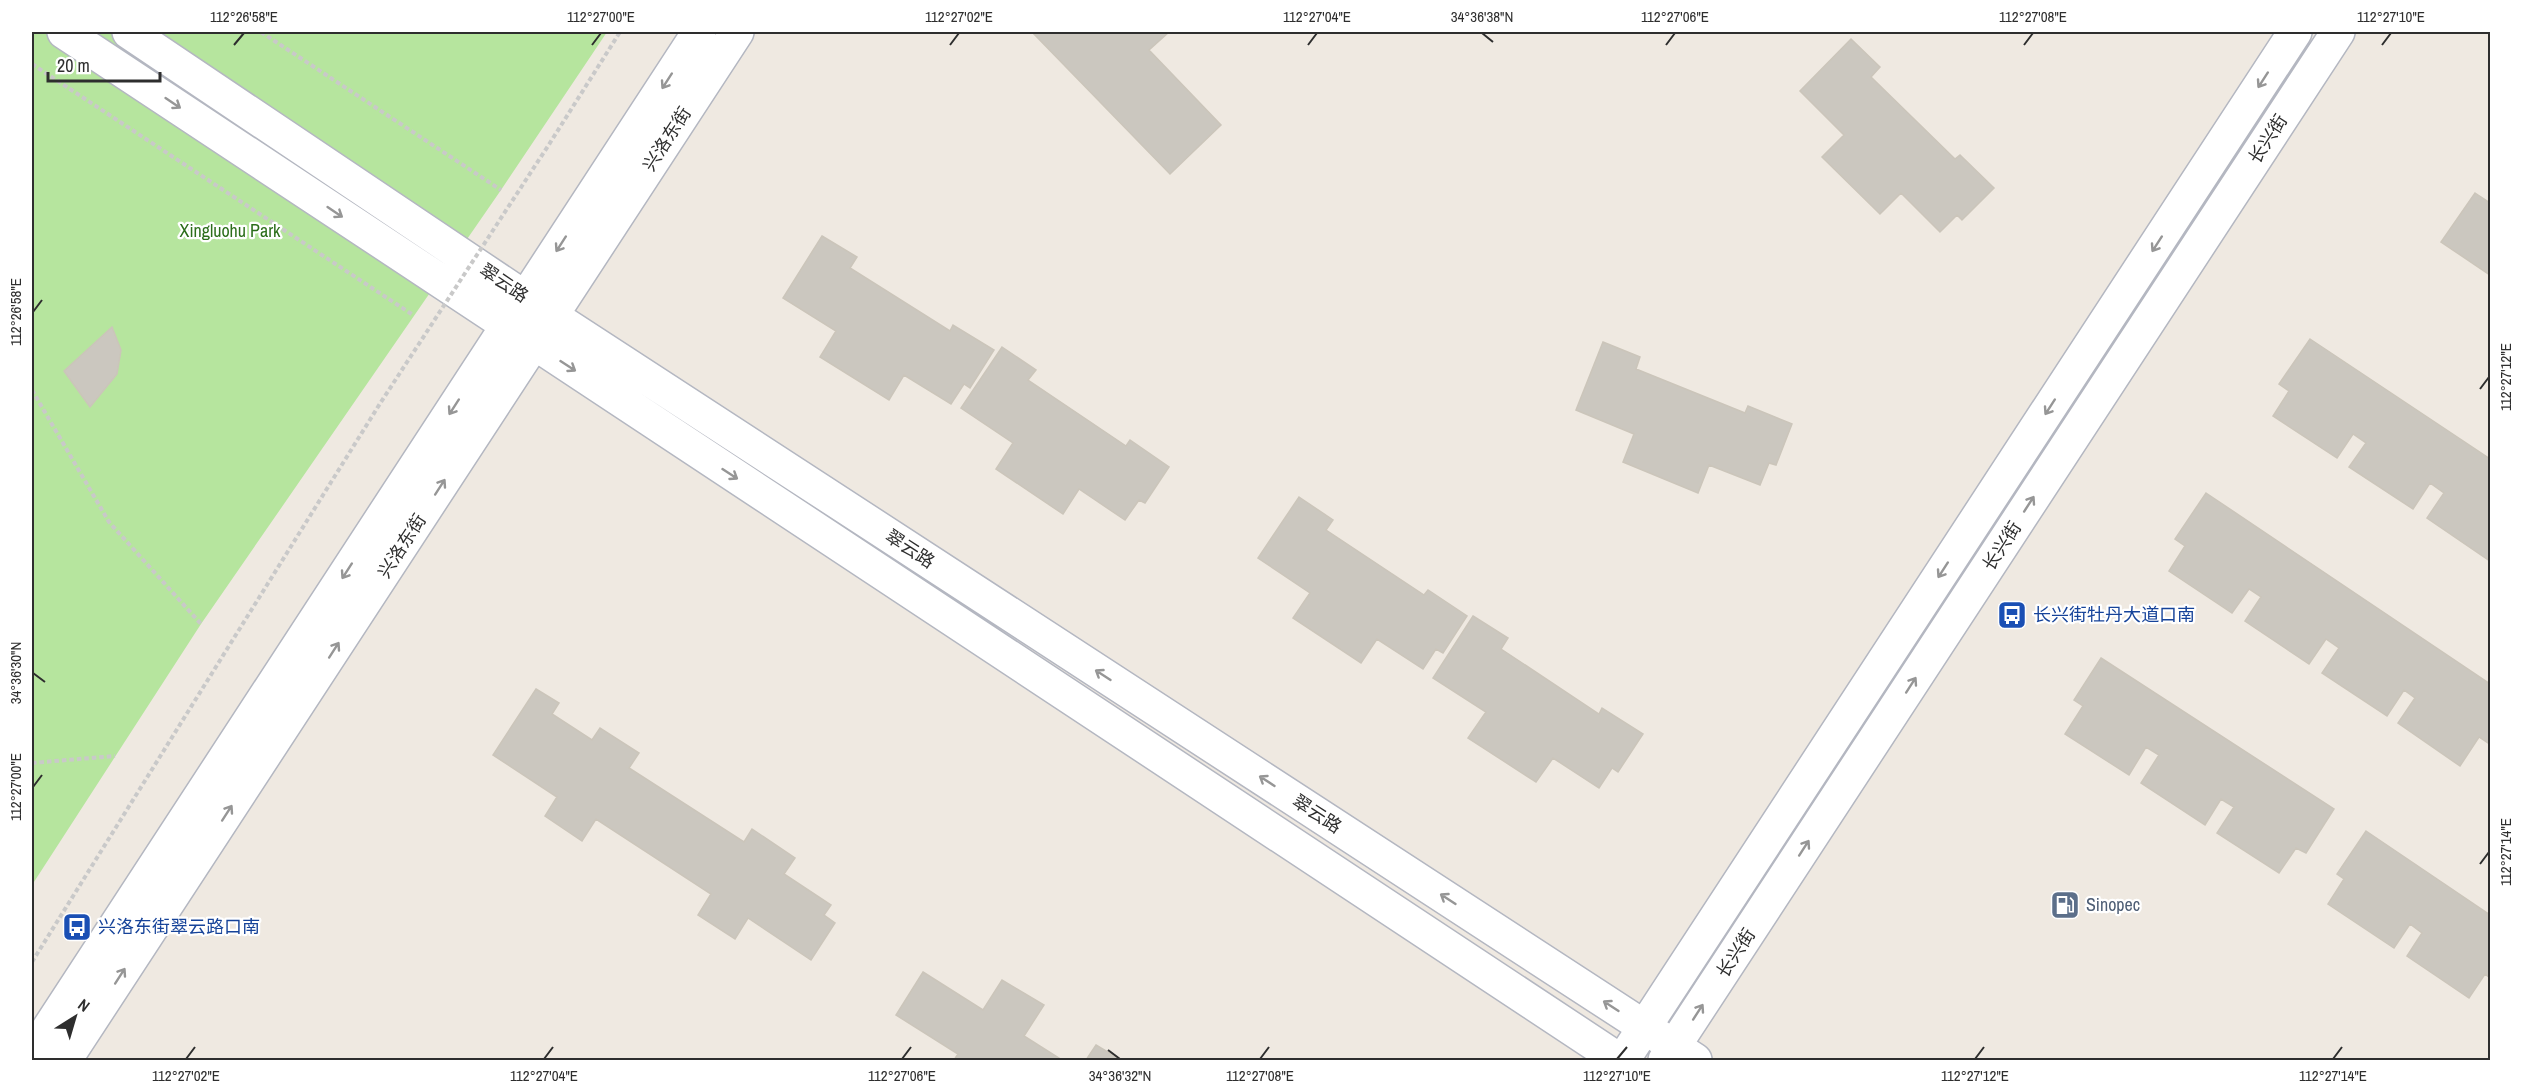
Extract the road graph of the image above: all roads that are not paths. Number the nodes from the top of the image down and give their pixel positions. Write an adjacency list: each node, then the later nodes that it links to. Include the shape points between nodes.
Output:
1 (64, 32): 9 (street, 翠云路, one-way to 9)
2 (699, 32): 7 (street, 兴洛东街, one-way to 7)
3 (737, 32): 8 (street, 兴洛东街)
4 (2295, 32): 11 (street, 长兴街, one-way to 11)
5 (2338, 32): 13 (street, 长兴街, one-way to 5)
6 (135, 35): 7 (street, 翠云路)
7 (525, 298): 8 (street, 翠云路); 9 (street, 兴洛东街)
8 (552, 316): 10 (street, 兴洛东街); 11 (street, 翠云路, one-way to 8)
9 (507, 326): 10 (street, 翠云路); 12 (street, 兴洛东街, one-way to 12)
10 (534, 344): 14 (street, 兴洛东街, one-way to 10); 15 (street, 翠云路, one-way to 15)
11 (1644, 1027): 13 (street, 翠云路); 15 (street, 长兴街)
12 (32, 1054)
13 (1678, 1056)
14 (65, 1060)
15 (1621, 1060)

